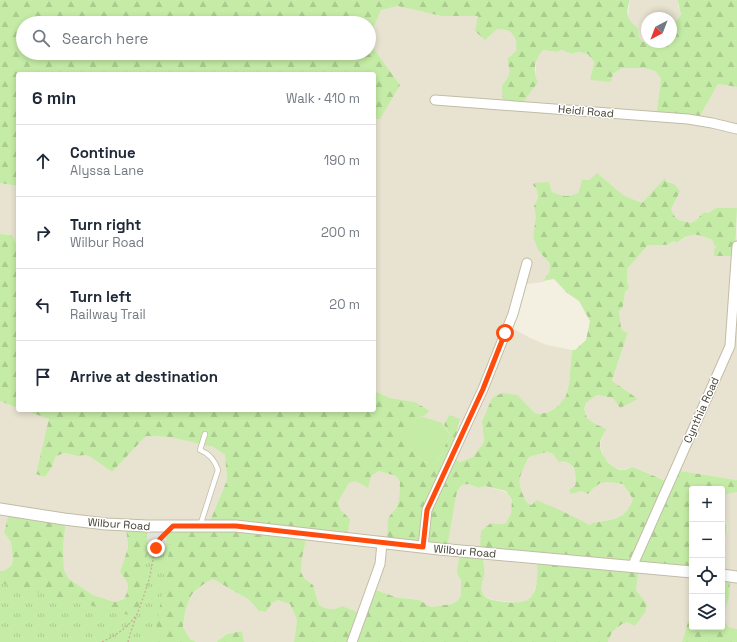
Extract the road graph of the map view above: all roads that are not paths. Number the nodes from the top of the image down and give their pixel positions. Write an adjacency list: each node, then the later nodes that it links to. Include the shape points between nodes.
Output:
1 (435, 100): 2 (street, Heidi Road, via 688,119)
2 (737, 129)
3 (737, 246): 10 (street, Cynthia Road, via 730,346)
4 (527, 263): 9 (street, via 512,314 483,389 427,510)
5 (205, 434): 7 (lane, via 200,450 208,453 218,470)
6 (0, 509): 7 (street, Wilbur Road, via 99,523)
7 (200, 526): 8 (street, Wilbur Road, via 236,526)
8 (382, 543): 9 (street, Wilbur Road); 14 (street, via 380,564)
9 (423, 547): 10 (street, Wilbur Road)
10 (632, 566): 11 (street, Wilbur Road)
11 (689, 572)
12 (725, 575): 13 (street)
13 (737, 577)
14 (352, 642)

